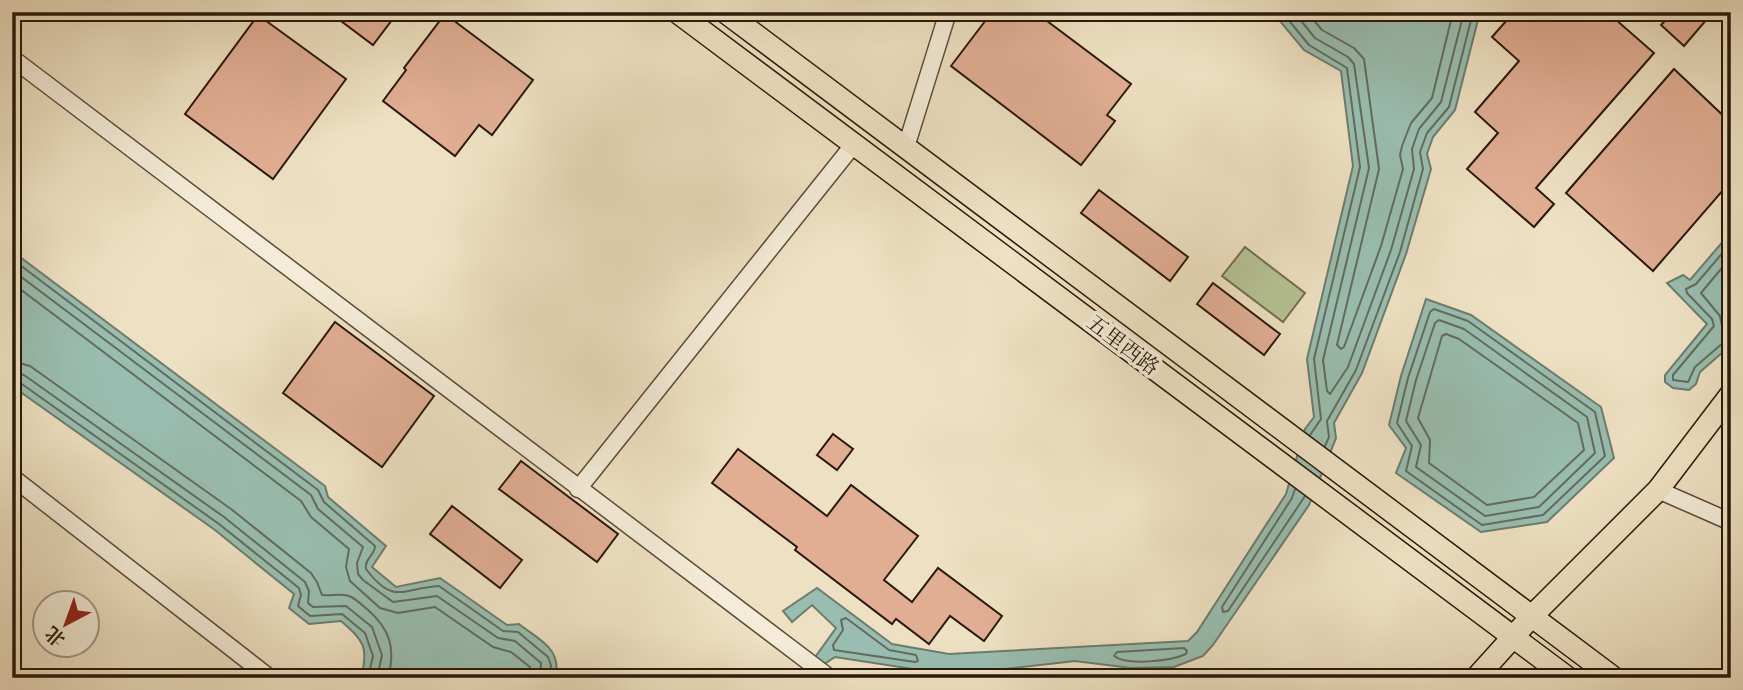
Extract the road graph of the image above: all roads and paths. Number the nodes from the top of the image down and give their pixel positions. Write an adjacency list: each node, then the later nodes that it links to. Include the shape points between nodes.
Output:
1 (677, 12): 5 (main road, 五里西路)
2 (725, 12): 6 (main road, 五里西路)
3 (948, 12): 6 (street)
4 (12, 58): 9 (street)
5 (854, 144): 9 (street); 13 (main road, 五里西路)
6 (906, 147): 12 (main road, 五里西路)
7 (1731, 394): 10 (main road)
8 (12, 477): 14 (street)
9 (578, 489): 15 (street)
10 (1658, 490): 11 (street); 12 (main road)
11 (1731, 522)
12 (1532, 616): 13 (main road); 18 (main road, 五里西路)
13 (1512, 636): 16 (main road); 17 (main road, 五里西路)
14 (271, 678)
15 (830, 678)
16 (1476, 678)
17 (1568, 678)
18 (1614, 678)

